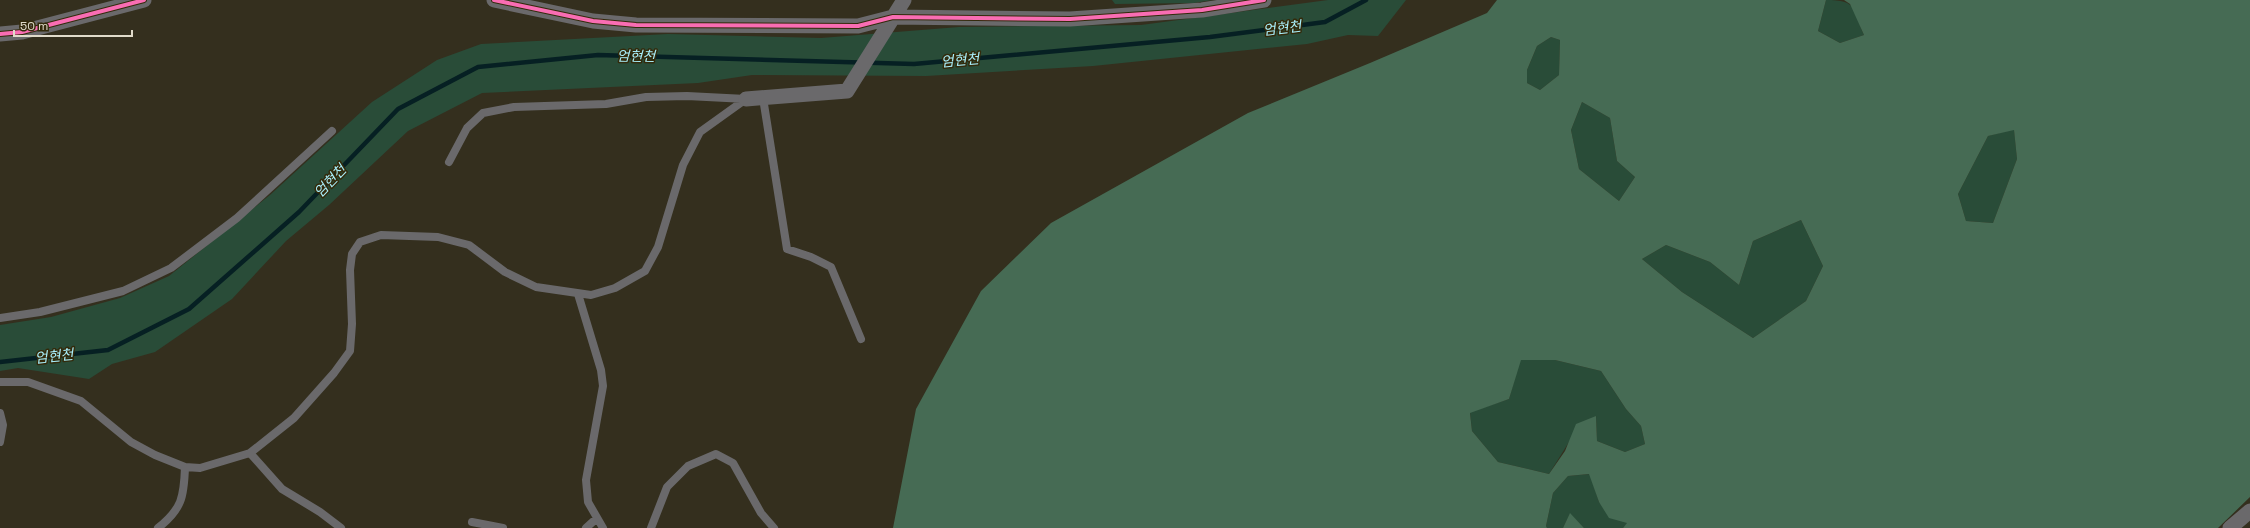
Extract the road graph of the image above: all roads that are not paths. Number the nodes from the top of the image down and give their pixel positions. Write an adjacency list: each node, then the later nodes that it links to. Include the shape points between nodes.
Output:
1 (144, 0): 6 (street, via 22,32)
2 (494, 0): 5 (street, via 593,21 636,25 858,26)
3 (904, 0): 5 (street)
4 (1264, 0): 5 (street, via 1202,10 1070,19)
5 (892, 17): 7 (street, via 847,91)
6 (0, 34)
7 (763, 98): 8 (street); 13 (lane, via 787,249 831,268)
8 (746, 99): 10 (lane, via 646,97 606,104 514,107 499,110 484,114 467,128); 11 (lane, via 700,132 683,165 658,247 644,271 615,288 591,295)
9 (332, 131): 12 (lane, via 237,218 171,268 123,291 40,312)
10 (449, 162)
11 (578, 294): 17 (lane, via 536,287 505,272 469,245 438,237 381,235 360,242 352,254 350,270 350,352 294,418); 20 (lane, via 601,370 603,386 586,480 588,502)
12 (0, 318)
13 (861, 339)
14 (0, 382): 18 (lane, via 28,382 81,401 131,442)
15 (0, 413): 16 (lane, via 3,425)
16 (0, 442)
17 (250, 453): 18 (lane, via 200,468); 23 (lane, via 282,489)
18 (185, 467): 22 (lane, via 184,489 174,515)
19 (2250, 511): 29 (street)
20 (597, 518): 25 (lane); 26 (lane)
21 (472, 522): 24 (lane)
22 (158, 528)
23 (341, 528)
24 (503, 528)
25 (586, 528)
26 (603, 528)
27 (651, 528): 28 (lane, via 667,487 688,466 716,454 733,463 761,513)
28 (774, 528)
29 (2230, 528)

